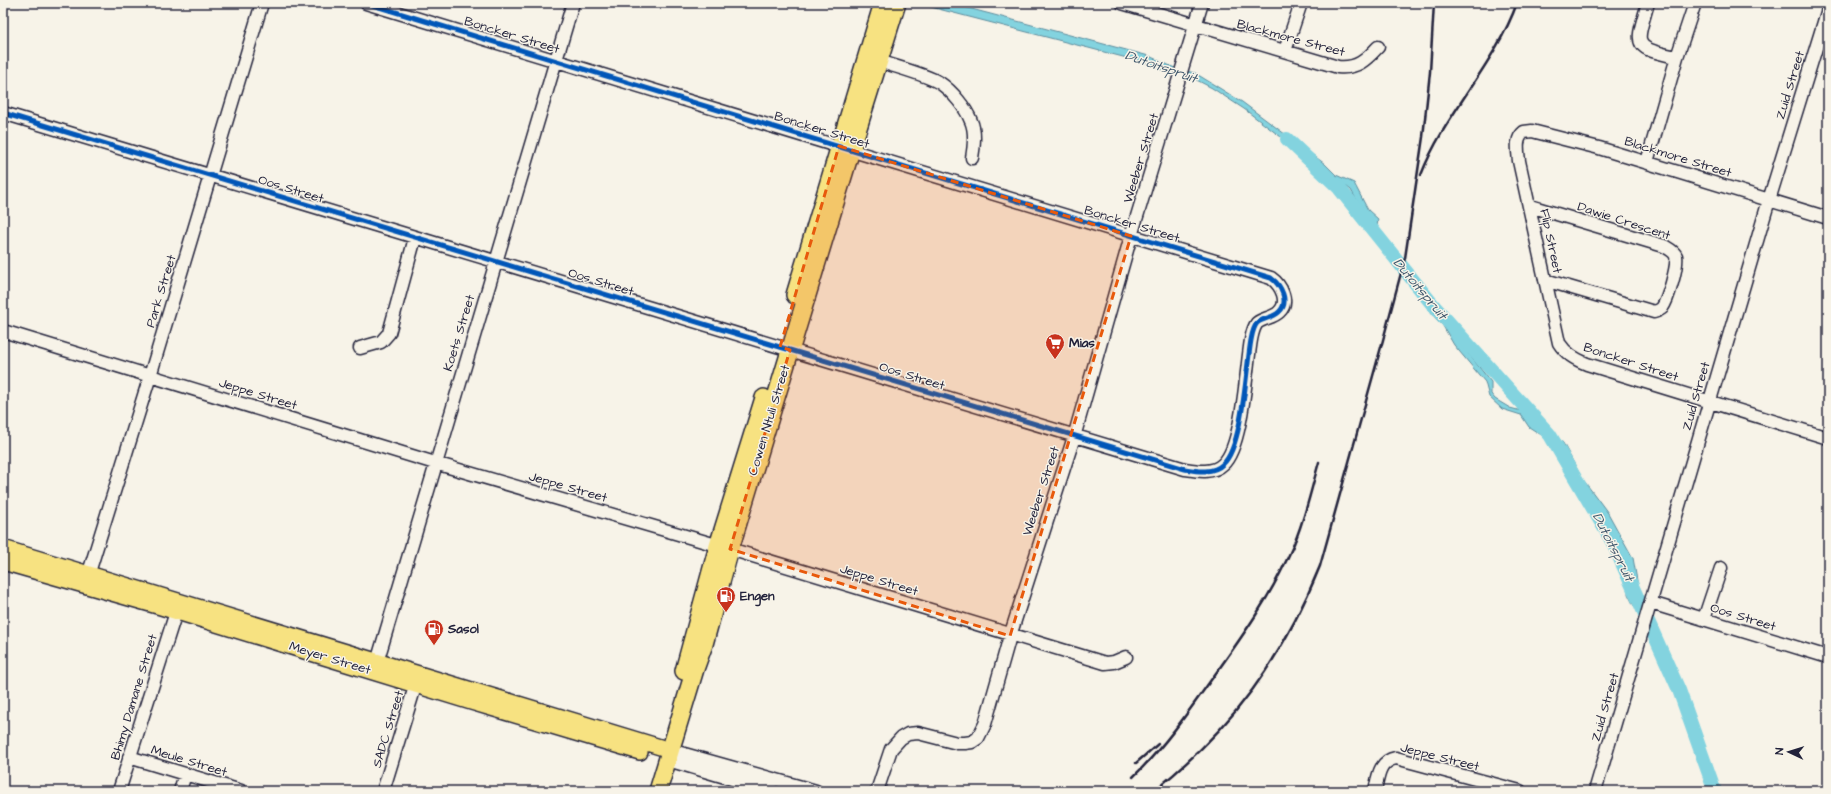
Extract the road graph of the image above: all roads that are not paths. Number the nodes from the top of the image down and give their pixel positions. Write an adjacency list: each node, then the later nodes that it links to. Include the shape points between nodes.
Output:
1 (262, 3): 22 (street, Park Street)
2 (366, 3): 15 (street, Boncker Street)
3 (573, 3): 15 (street, Koets Street)
4 (1122, 3): 11 (street, Blackmore Street)
5 (1202, 3): 11 (street, Weeber Street)
6 (1301, 3): 13 (street)
7 (1648, 3): 14 (street, via 1640,41 1650,52)
8 (1695, 3): 14 (street)
9 (890, 4): 16 (highway, Cowen Ntuli Street); 19 (highway, Cowen Ntuli Street)
10 (1828, 9): 23 (street, Zuid Street)
11 (1195, 26): 13 (street, Blackmore Street); 26 (street, Weeber Street)
12 (1378, 47): 13 (street, Blackmore Street, via 1358,65 1345,68)
13 (1286, 51)
14 (1677, 57): 21 (street)
15 (556, 60): 19 (street, Boncker Street); 28 (street, Koets Street)
16 (878, 61): 19 (highway, Cowen Ntuli Street); 20 (street, via 940,83 947,89 972,122)
17 (3, 113): 22 (street, Oos Street)
18 (1520, 136): 21 (street, Blackmore Street, via 1524,132 1536,132); 24 (street, Flip Street, via 1518,150)
19 (845, 148): 26 (street, Boncker Street); 32 (highway, Cowen Ntuli Street)
20 (972, 158)
21 (1647, 162): 23 (street, Blackmore Street)
22 (210, 176): 27 (street, Oos Street); 34 (street, Park Street)
23 (1769, 200): 25 (street, Blackmore Street); 35 (street, Zuid Street)
24 (1530, 206): 29 (street, Flip Street); 29 (street, Dawie Crescent, via 1664,246 1674,252 1676,258 1665,302 1662,308 1654,312)
25 (1828, 218)
26 (1131, 236): 36 (street, Weeber Street); 39 (street, Boncker Street, via 1271,278 1283,293 1282,307 1277,314 1259,322 1254,329 1236,437 1230,454 1223,464 1215,469)
27 (415, 238): 28 (street, Oos Street); 31 (street, via 389,333 381,342)
28 (496, 262): 32 (street, Oos Street); 38 (street, Koets Street)
29 (1545, 280): 33 (street, Flip Street, via 1559,343)
30 (3, 331): 34 (street, Jeppe Street)
31 (360, 348)
32 (785, 349): 36 (street, Oos Street); 41 (highway, Cowen Ntuli Street)
33 (1564, 351): 35 (street, Boncker Street, via 1578,361)
34 (150, 376): 38 (street, Jeppe Street); 44 (street, Park Street)
35 (1709, 402): 37 (street, Boncker Street); 45 (street, Zuid Street)
36 (1074, 437): 39 (street, Oos Street); 48 (street, Weeber Street)
37 (1828, 438)
38 (435, 463): 41 (street, Jeppe Street); 51 (street, Koets Street)
39 (1194, 471)
40 (3, 548): 44 (main road)
41 (724, 548): 48 (street, Jeppe Street); 53 (highway, Cowen Ntuli Street, via 685,668)
42 (3, 562): 44 (main road, Meyer Street)
43 (1721, 568): 47 (street)
44 (86, 580): 46 (main road, Meyer Street); 51 (main road)
45 (1651, 603): 47 (street, Oos Street); 67 (street, Zuid Street)
46 (176, 612): 51 (main road, Meyer Street); 54 (street, Bhimy Damane Street)
47 (1704, 619): 50 (street, Oos Street)
48 (1010, 636): 49 (street, Jeppe Street, via 1105,663); 64 (street, Weeber Street, via 985,724 978,738 972,742 957,743 918,733 908,734 891,750)
49 (1126, 657)
50 (1828, 657)
51 (376, 666): 52 (main road, Meyer Street)
52 (417, 679): 53 (main road, Meyer Street, via 471,702); 59 (street, SADC Street)
53 (664, 753): 60 (highway, Cowen Ntuli Street); 61 (highway, Cowen Ntuli Street); 62 (street, Meyer Street); 63 (street, Meyer Street)
54 (130, 757): 55 (street, Meule Street); 56 (street, Bhimy Damane Street)
55 (185, 774): 57 (street); 58 (street, Meule Street)
56 (119, 791)
57 (180, 791)
58 (241, 791)
59 (383, 791)
60 (646, 791)
61 (658, 791)
62 (772, 791)
63 (816, 791)
64 (877, 791)
65 (1375, 791): 66 (street, Jeppe Street, via 1385,762 1396,758)
66 (1520, 791)
67 (1595, 791)

